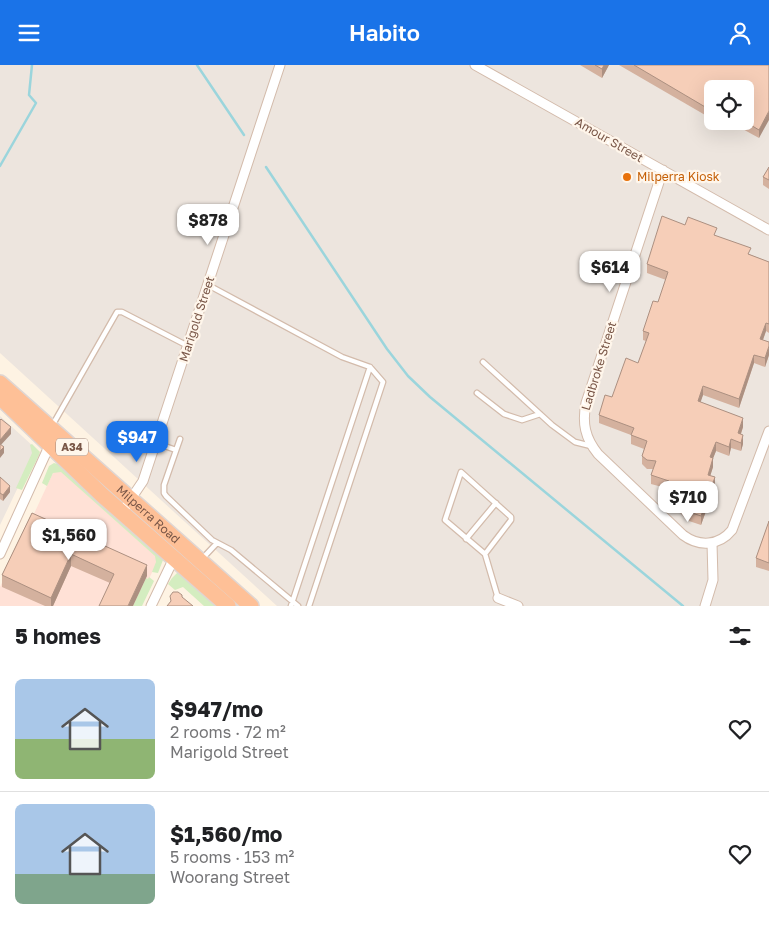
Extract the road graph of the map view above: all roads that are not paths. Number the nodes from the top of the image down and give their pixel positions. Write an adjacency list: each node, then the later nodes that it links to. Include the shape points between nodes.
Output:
1 (280, 65): 5 (street, Marigold Street)
2 (475, 65): 3 (street, Amour Street)
3 (662, 170): 4 (street, Amour Street); 17 (street, Ladbroke Street, via 588,398 584,420)
4 (769, 231)
5 (208, 285): 6 (street, Marigold Street); 8 (lane, via 342,357)
6 (188, 346): 14 (lane, via 117,312); 16 (street, Marigold Street)
7 (483, 362): 12 (lane)
8 (370, 367): 30 (lane); 36 (lane, via 383,385)
9 (0, 383): 14 (highway, Milperra Road / A34)
10 (477, 393): 12 (lane, via 504,414 522,420)
11 (0, 397): 14 (highway, Milperra Road / A34)
12 (540, 414): 17 (lane, via 575,442)
13 (769, 431): 24 (street, via 732,529 721,540)
14 (52, 435): 19 (highway, Milperra Road / A34); 21 (highway, Milperra Road / A34, via 102,495); 25 (street)
15 (180, 439): 18 (lane)
16 (156, 443): 18 (lane); 19 (street, Marigold Street, via 143,481)
17 (592, 447): 24 (street, via 683,535 696,542)
18 (176, 450): 23 (lane, via 164,493)
19 (132, 499): 21 (street, Marigold Street); 28 (highway, Milperra Road / A34)
20 (496, 503): 22 (lane); 22 (lane, via 461,473 446,520); 26 (lane, via 511,520)
21 (122, 512): 27 (highway, Milperra Road / A34)
22 (466, 539): 26 (lane)
23 (217, 543): 28 (lane); 30 (lane, via 231,550)
24 (712, 543): 31 (street, via 713,580)
25 (0, 554)
26 (485, 554): 29 (lane)
27 (174, 558): 32 (street); 33 (highway, Milperra Road / A34)
28 (200, 560): 34 (highway, Milperra Road / A34)
29 (498, 598): 37 (street)
30 (292, 604): 35 (lane)
31 (705, 604)
32 (151, 606)
33 (228, 606)
34 (251, 606)
35 (298, 606)
36 (309, 606)
37 (518, 606)

